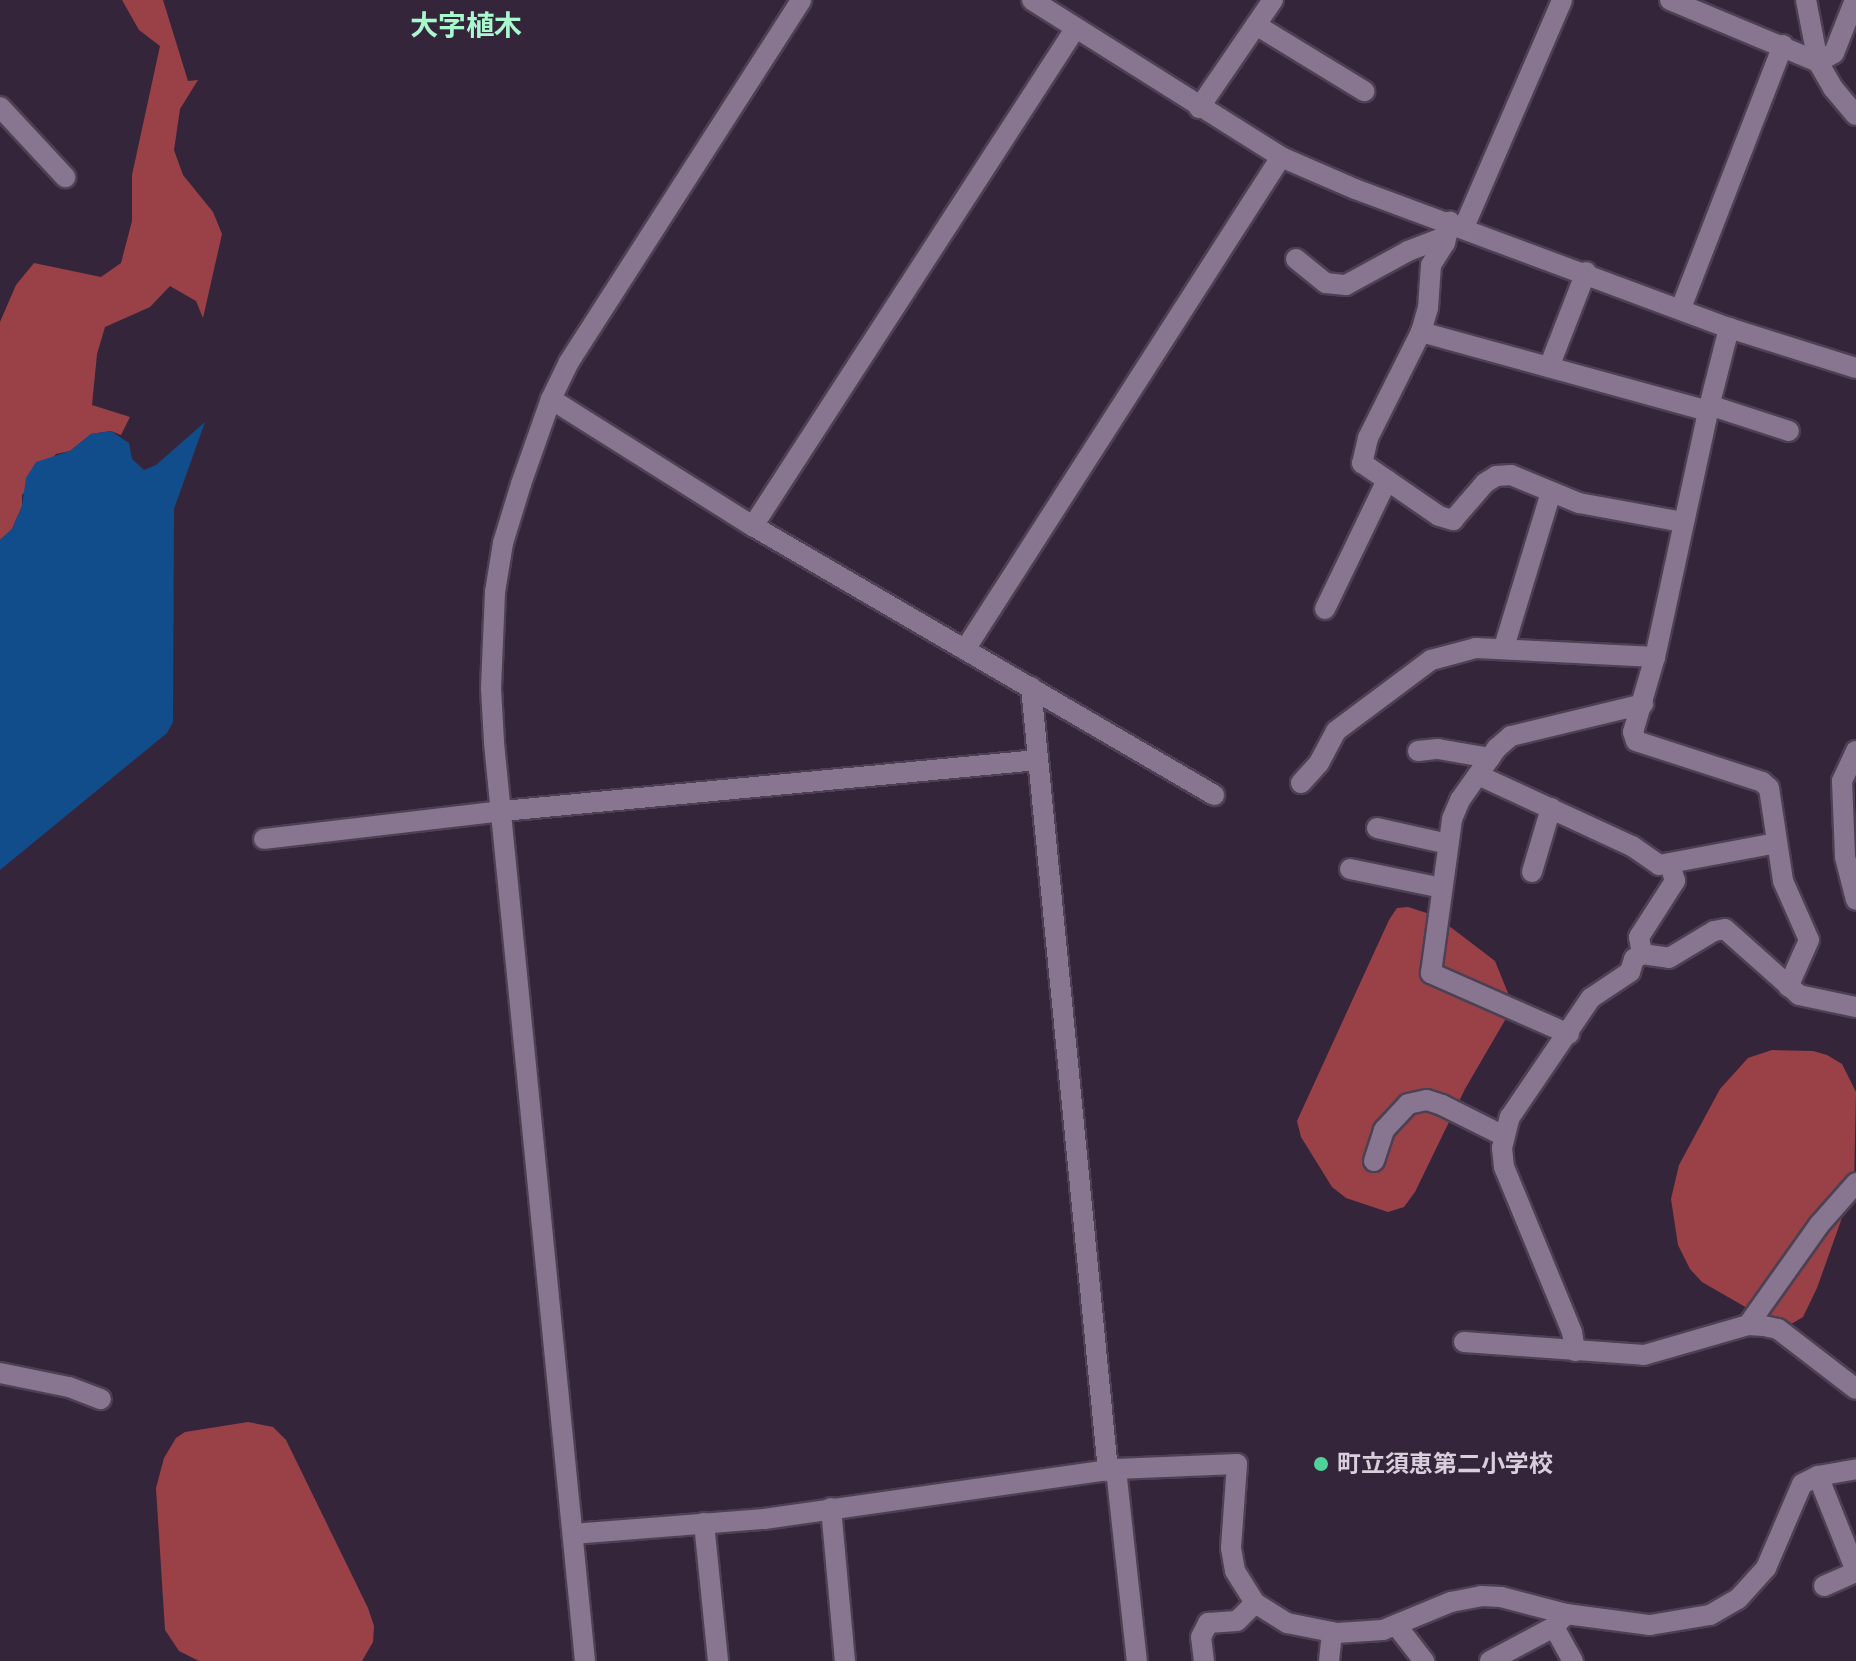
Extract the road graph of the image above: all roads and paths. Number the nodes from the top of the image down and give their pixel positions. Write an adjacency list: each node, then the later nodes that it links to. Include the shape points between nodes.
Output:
1 (801, 0): 26 (street, via 597,316)
2 (1032, 0): 9 (street)
3 (1273, 0): 8 (street)
4 (1562, 0): 18 (street)
5 (1670, 0): 10 (street)
6 (1806, 0): 11 (street)
7 (1855, 0): 11 (street, via 1834,53)
8 (1256, 25): 12 (street); 14 (street)
9 (1075, 29): 14 (street); 32 (street)
10 (1783, 45): 11 (street); 21 (street)
11 (1818, 62): 15 (street)
12 (1364, 91)
13 (0, 107): 17 (street)
14 (1199, 108): 16 (street)
15 (1856, 115)
16 (1281, 157): 18 (street); 35 (street)
17 (65, 177)
18 (1453, 229): 19 (street, via 1346,285 1326,283); 20 (street); 23 (street, via 1431,265)
19 (1296, 259)
20 (1586, 272): 21 (street); 24 (street)
21 (1681, 308): 22 (street)
22 (1729, 328): 25 (street); 27 (street)
23 (1421, 332): 24 (street); 29 (street, via 1368,438 1362,463)
24 (1549, 367): 27 (street)
25 (1856, 368)
26 (551, 399): 32 (street); 47 (street, via 503,543 495,592 491,688)
27 (1708, 408): 28 (street); 31 (street)
28 (1789, 431)
29 (1387, 480): 30 (street, via 1453,520 1496,476 1511,475); 33 (street)
30 (1551, 492): 31 (street, via 1579,503); 34 (street)
31 (1683, 522): 36 (street)
32 (753, 526): 35 (street)
33 (1325, 609)
34 (1504, 647): 36 (street); 44 (street, via 1431,660 1336,731)
35 (966, 648): 37 (street)
36 (1655, 657): 38 (street)
37 (1031, 687): 42 (street); 45 (street)
38 (1643, 704): 41 (street, via 1511,736); 50 (street, via 1633,732 1636,741 1769,788)
39 (1418, 751): 41 (street)
40 (1856, 751): 56 (street, via 1842,781 1845,857)
41 (1490, 758): 43 (street)
42 (1038, 760): 47 (street); 71 (street)
43 (1478, 775): 46 (street); 51 (street, via 1460,800)
44 (1301, 783)
45 (1214, 795)
46 (1551, 808): 52 (street, via 1632,846 1659,865); 54 (street)
47 (503, 811): 49 (street); 75 (street)
48 (1377, 828): 51 (street)
49 (264, 839)
50 (1776, 843): 52 (street); 58 (street, via 1783,881 1809,940)
51 (1448, 844): 55 (street)
52 (1670, 865): 57 (street, via 1675,881 1639,937)
53 (1350, 869): 55 (street)
54 (1532, 872)
55 (1442, 888): 60 (street, via 1431,973)
56 (1856, 900)
57 (1642, 954): 58 (street, via 1669,958 1725,929); 60 (street, via 1630,972 1591,998)
58 (1788, 987): 59 (street, via 1799,995)
59 (1856, 1007)
60 (1569, 1034): 61 (street, via 1510,1117)
61 (1504, 1136): 62 (street, via 1427,1100 1408,1104 1384,1130); 66 (street, via 1504,1167 1572,1332)
62 (1374, 1161)
63 (1856, 1183): 64 (street, via 1819,1225)
64 (1748, 1325): 66 (street, via 1644,1355); 68 (street, via 1778,1329)
65 (1464, 1342): 66 (street)
66 (1575, 1351)
67 (0, 1373): 69 (street)
68 (1856, 1389)
69 (101, 1399)
70 (1856, 1469): 72 (street)
71 (1112, 1470): 73 (street); 78 (street, via 1237,1464 1231,1548 1235,1571); 85 (street)
72 (1818, 1476): 76 (street); 79 (street, via 1802,1484 1795,1495 1792,1515 1766,1568 1738,1599 1710,1615 1650,1625)
73 (831, 1508): 74 (street); 84 (street)
74 (704, 1523): 75 (street); 83 (street)
75 (573, 1534): 82 (street)
76 (1856, 1572): 77 (street)
77 (1824, 1586)
78 (1255, 1603): 81 (street, via 1287,1623); 86 (street, via 1237,1621 1208,1623 1201,1637)
79 (1560, 1621): 80 (street, via 1501,1597 1481,1596 1451,1602); 89 (street); 90 (street)
80 (1396, 1625): 81 (street); 88 (street)
81 (1332, 1632): 87 (street)
82 (585, 1661)
83 (718, 1661)
84 (845, 1661)
85 (1137, 1661)
86 (1204, 1661)
87 (1329, 1661)
88 (1424, 1661)
89 (1490, 1661)
90 (1573, 1661)

